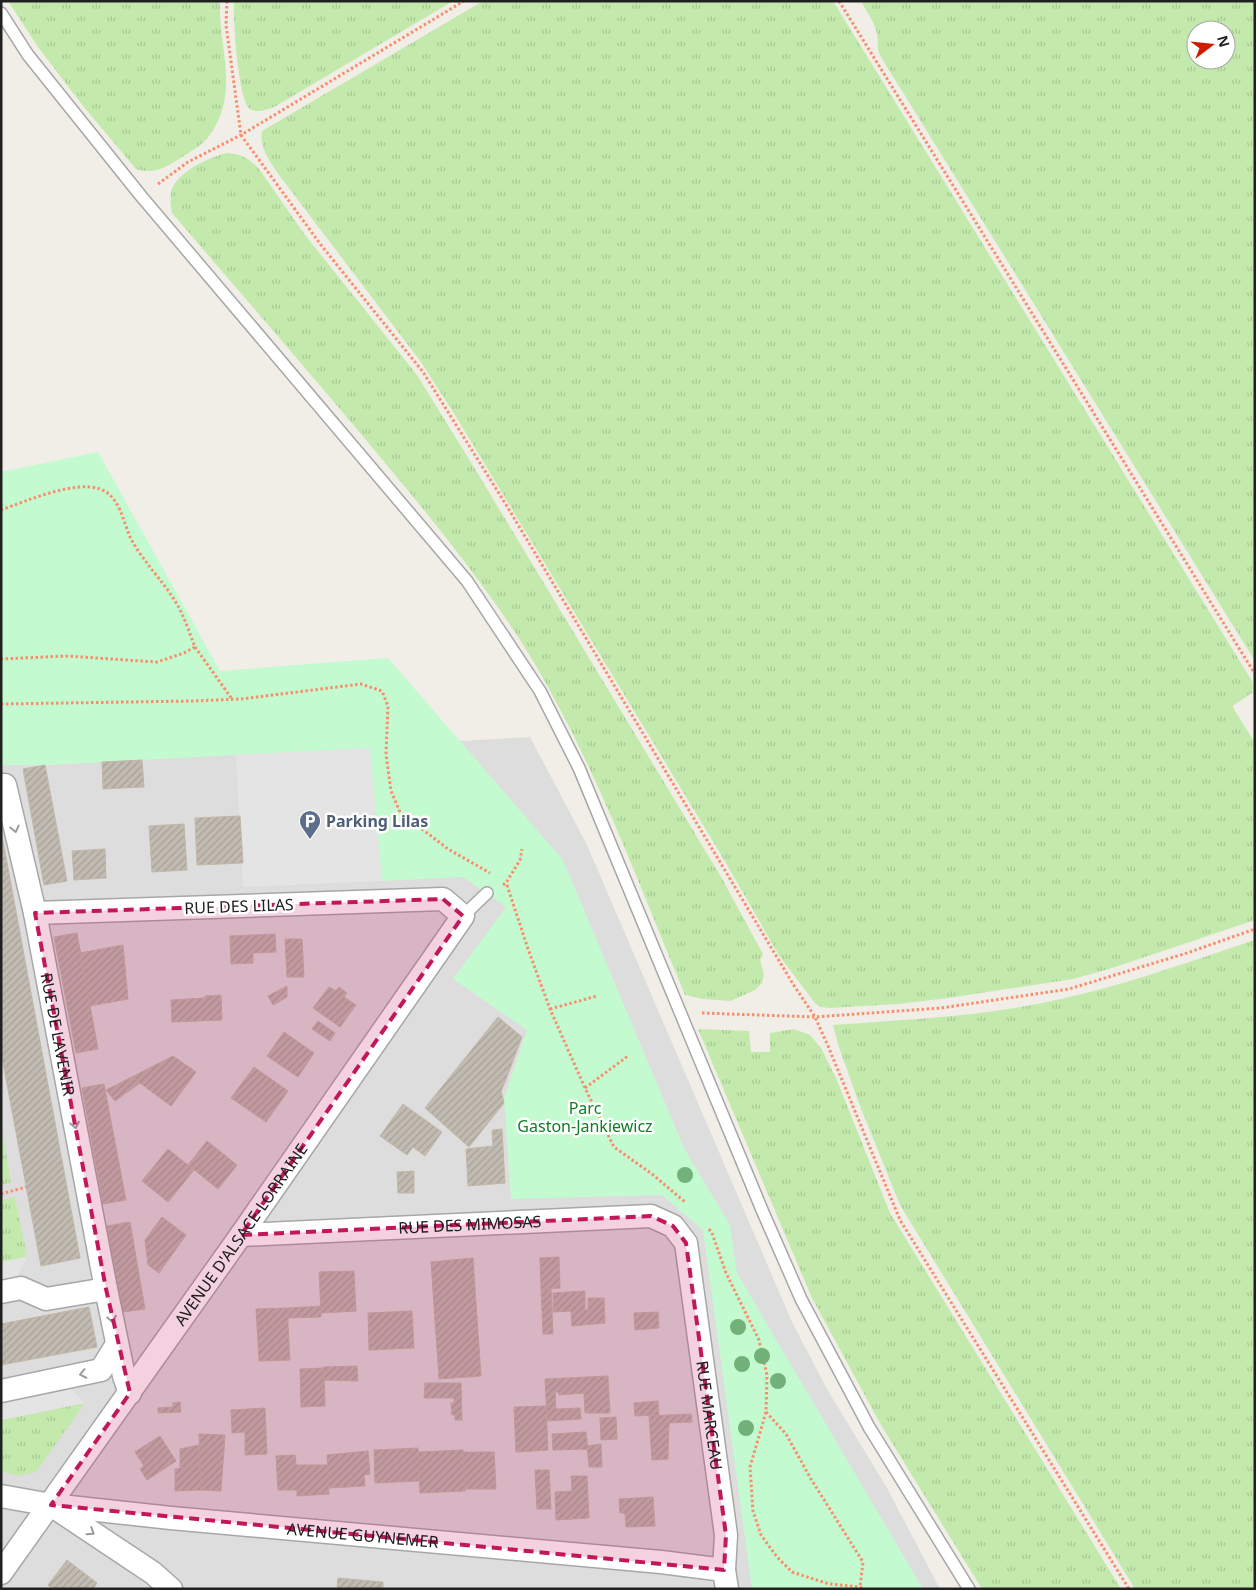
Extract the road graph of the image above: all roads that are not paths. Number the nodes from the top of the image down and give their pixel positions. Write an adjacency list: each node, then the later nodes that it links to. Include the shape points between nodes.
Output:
1 (1, 13): 18 (lane, via 28,55 141,196 467,581 540,691 579,768 801,1299 869,1427)
2 (1, 785): 4 (street, RUE DE L'AVENIR, one-way to 4, via 5,785)
3 (487, 893): 5 (lane)
4 (35, 913): 5 (street, RUE DES LILAS, via 443,899); 8 (street, RUE DE L'AVENIR, one-way to 8)
5 (463, 916): 6 (street, AVENUE D'ALSACE-LORRAINE)
6 (242, 1235): 7 (street, RUE DES MIMOSAS, via 651,1216 673,1226); 12 (street, AVENUE D'ALSACE-LORRAINE)
7 (686, 1243): 16 (street, RUE MARCEAU, via 726,1534)
8 (106, 1289): 9 (street, via 46,1298 21,1288); 10 (street, RUE DE L'AVENIR, one-way to 10)
9 (1, 1292)
10 (117, 1344): 11 (street, one-way to 11, via 101,1370); 12 (street, RUE DE L'AVENIR)
11 (1, 1391)
12 (130, 1393): 14 (street, AVENUE D'ALSACE-LORRAINE)
13 (1, 1496): 14 (street, AVENUE GUYNEMER)
14 (51, 1505): 15 (street, AVENUE D'ALSACE-LORRAINE); 16 (street, AVENUE GUYNEMER, via 661,1562); 17 (street, one-way to 17, via 153,1573)
15 (1, 1573)
16 (725, 1579)
17 (171, 1589)
18 (969, 1589)

